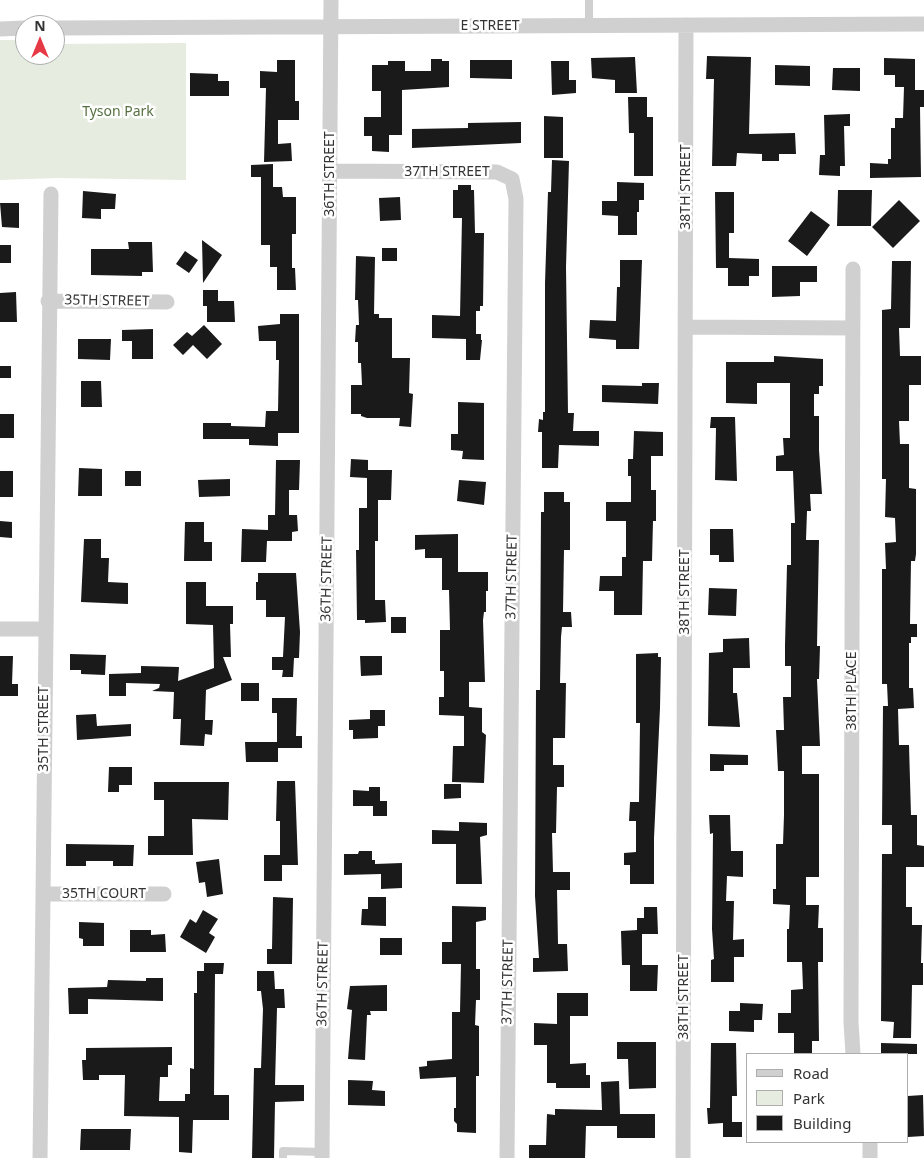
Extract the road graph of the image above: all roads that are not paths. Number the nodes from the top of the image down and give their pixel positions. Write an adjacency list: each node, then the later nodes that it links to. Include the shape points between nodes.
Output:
1 (331, 0): 6 (street, 36TH STREET)
2 (589, 0): 5 (lane)
3 (924, 24): 4 (street, E STREET)
4 (686, 25): 5 (street, E STREET); 15 (street, 38TH STREET)
5 (588, 26): 6 (street, E STREET)
6 (331, 27): 8 (street, E STREET); 10 (street, 36TH STREET)
7 (15, 28): 9 (street)
8 (65, 28)
9 (0, 29)
10 (331, 171): 23 (street, 36TH STREET); 26 (street, 37TH STREET, via 497,172 512,179 516,199)
11 (51, 194): 13 (street, 35TH STREET)
12 (853, 269): 16 (street, 38TH PLACE)
13 (48, 301): 14 (street, 35TH STREET); 18 (street, 35TH STREET)
14 (167, 302)
15 (686, 327): 16 (street); 27 (street, 38TH STREET)
16 (853, 328): 21 (street, 38TH PLACE)
17 (0, 629): 18 (street)
18 (45, 629): 19 (street, 35TH STREET)
19 (43, 894): 20 (street, 35TH COURT); 24 (street, 35TH STREET)
20 (164, 894)
21 (853, 1053)
22 (870, 1143): 28 (street)
23 (322, 1155): 25 (lane, via 282,1151)
24 (40, 1158)
25 (282, 1158)
26 (507, 1158)
27 (683, 1158)
28 (870, 1158)

